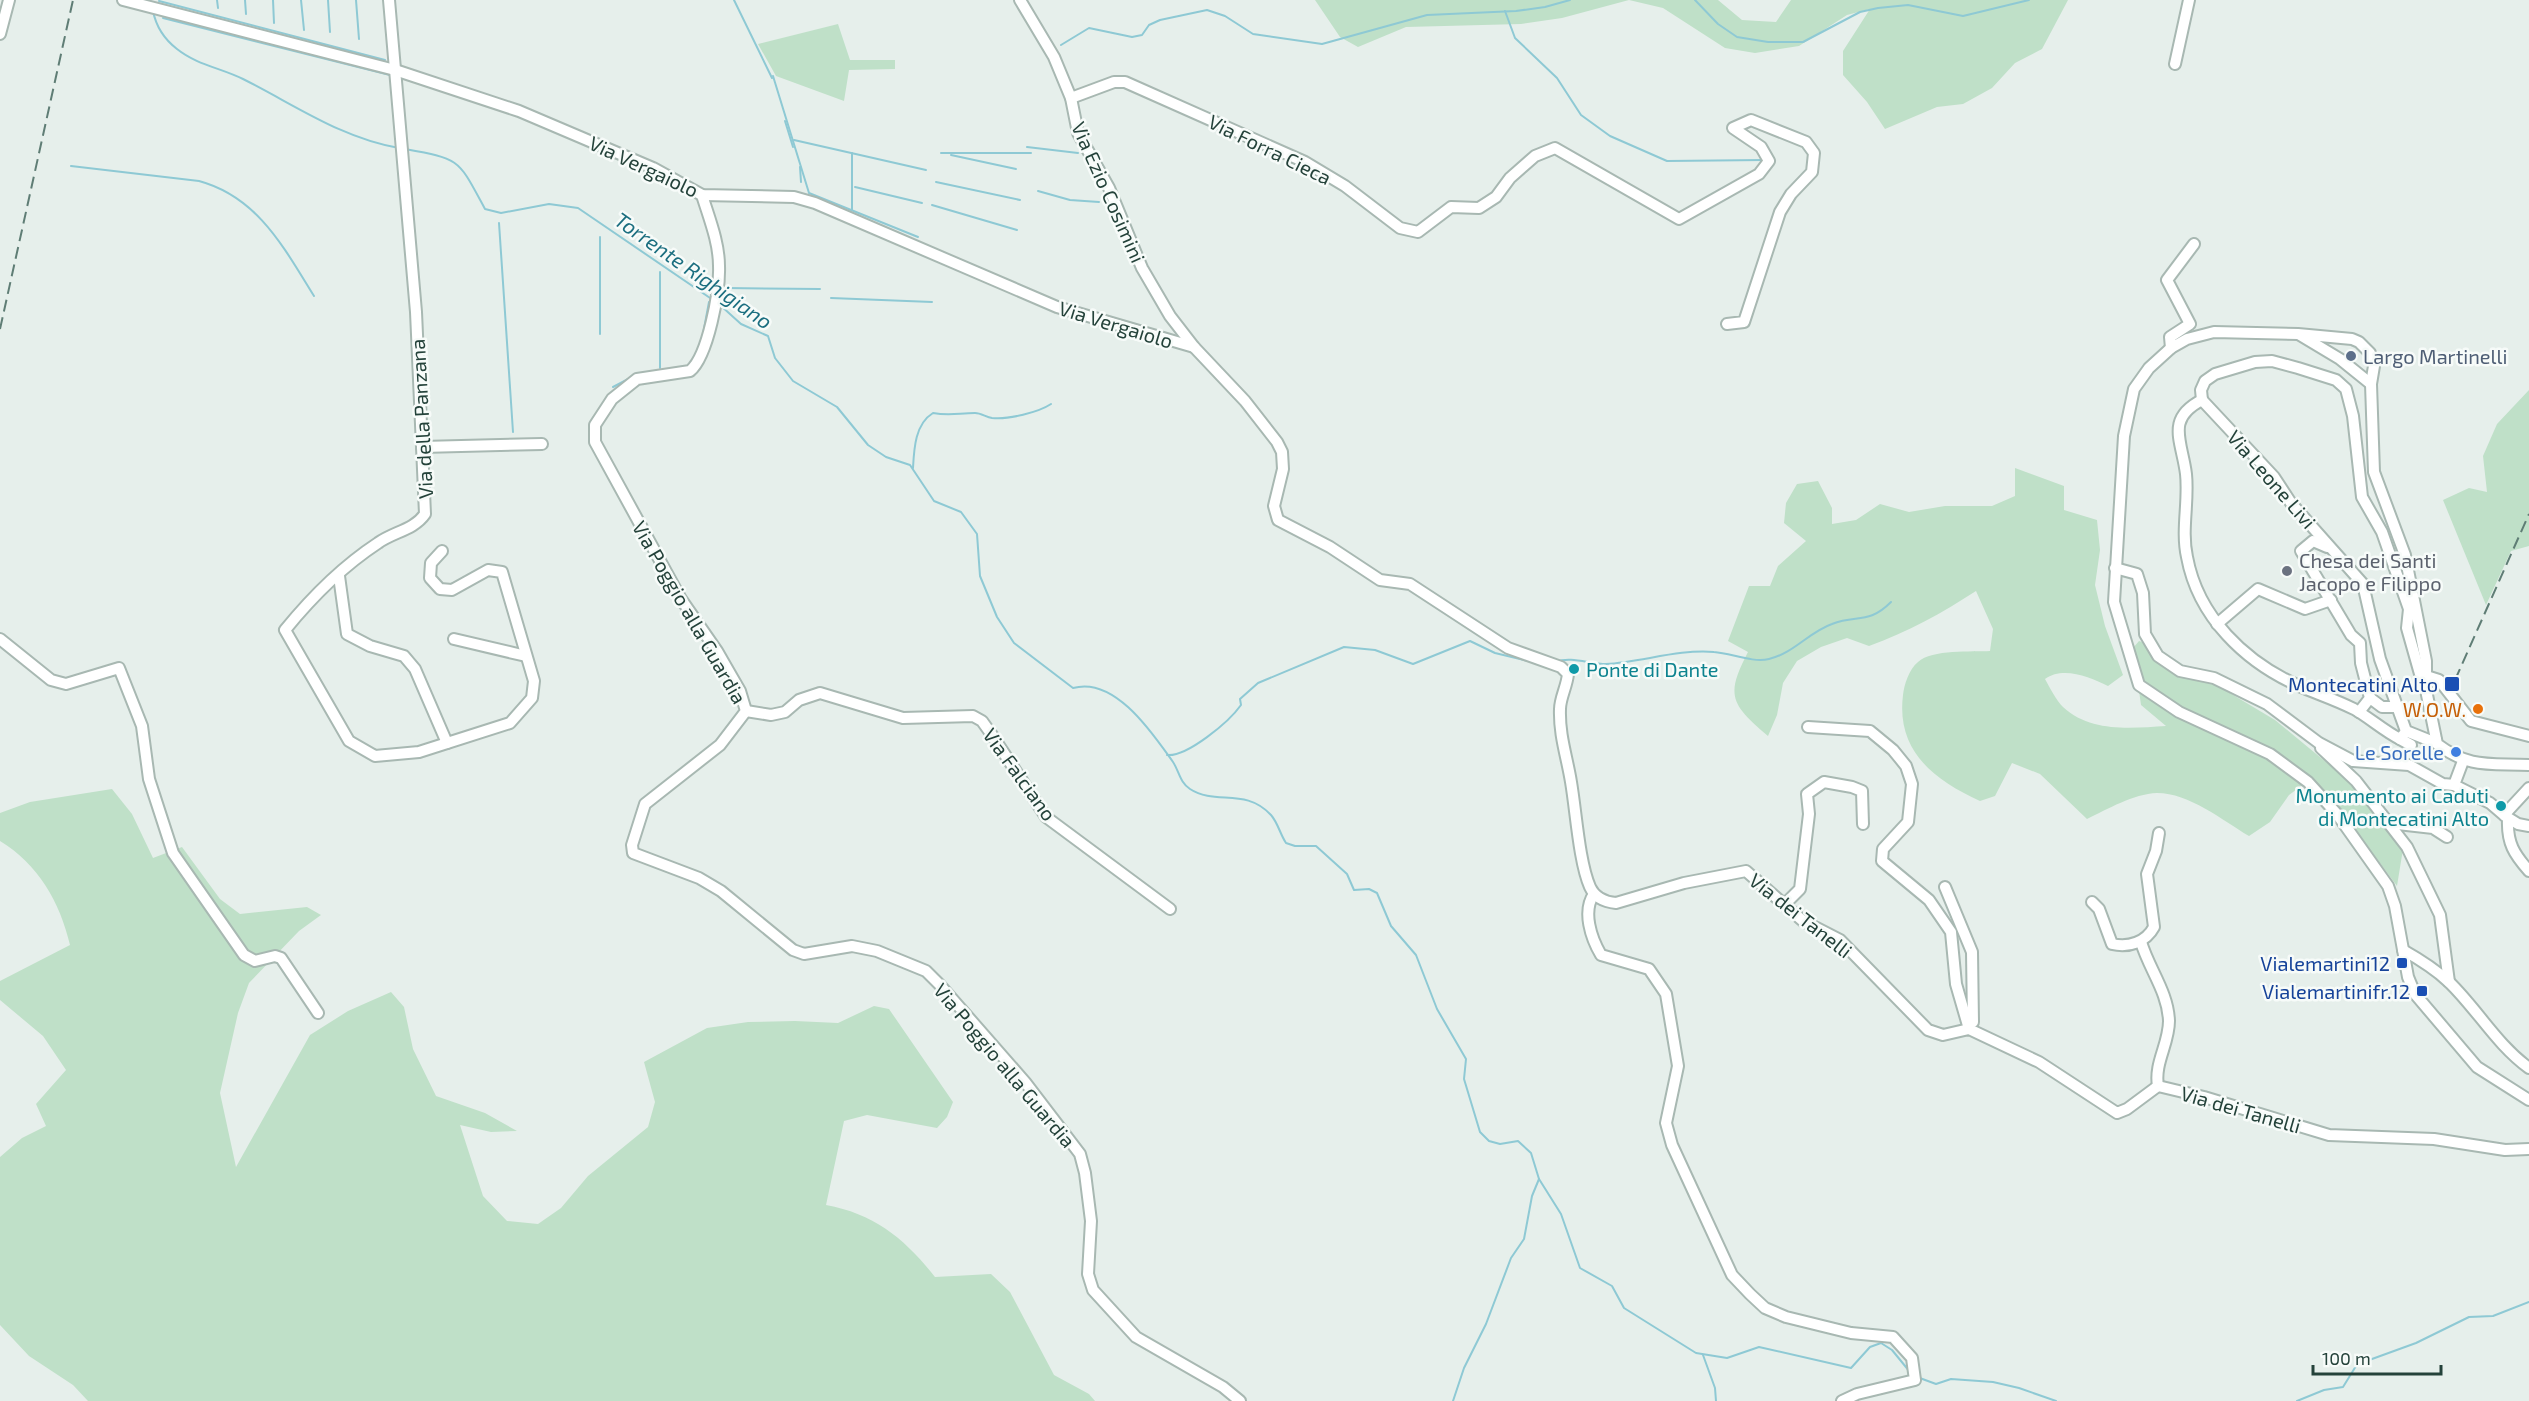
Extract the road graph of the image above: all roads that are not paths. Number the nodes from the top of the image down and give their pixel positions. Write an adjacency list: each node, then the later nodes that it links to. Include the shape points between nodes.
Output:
1 (9, 0): 6 (street)
2 (123, 0): 8 (street, Via Vergaiolo)
3 (389, 0): 8 (street, Via della Panzana)
4 (1020, 0): 9 (street, Via Ezio Cosimini, via 1044,36)
5 (2189, 0): 7 (street)
6 (0, 34)
7 (2175, 64)
8 (395, 70): 10 (street, Via Vergaiolo, via 519,111 653,168); 21 (street, Via della Panzana, via 416,312)
9 (1071, 98): 12 (street, Via Ezio Cosimini, via 1085,149 1109,188 1142,268); 13 (street, Via Forra Cieca, via 1114,82 1125,82 1305,162 1345,186 1400,228 1418,232 1451,207 1479,208 1496,198 1510,178 1535,156 1555,148 1679,219 1759,174 1769,161 1761,147 1733,128 1751,120 1806,142 1814,153 1812,172 1780,212 1744,322)
10 (702, 195): 15 (street, Via Vergaiolo, via 794,196 1057,307); 36 (street, Via Poggio alla Guardia, via 720,267 701,356 690,371 637,379 612,399 595,425 595,442 681,599 740,691)
11 (2194, 244): 17 (street, via 2168,280 2190,324 2170,337)
12 (1170, 316): 15 (street, via 1166,329); 16 (street, Via Ezio Cosimini)
13 (1727, 324)
14 (2298, 334): 17 (street, via 2214,332); 18 (street, via 2340,358); 18 (street, via 2359,342 2373,359)
15 (1155, 337): 16 (street, Via Vergaiolo)
16 (1194, 347): 56 (street, via 1245,401 1282,452 1283,469 1274,506 1278,520 1330,547 1380,580 1410,584 1508,648 1553,664 1568,674 1560,706 1561,741 1586,875)
17 (2171, 348): 26 (street, via 2138,382 2130,401)
18 (2371, 384): 33 (street, via 2374,472 2402,544)
19 (2202, 400): 22 (street, Via Leone Livi); 29 (street, via 2189,407 2179,420 2177,431 2186,477 2187,557 2196,590); 33 (street, via 2205,381 2255,362 2272,361 2298,368 2336,380 2346,389 2362,497 2382,532 2409,609 2407,628 2417,668 2422,676)
20 (542, 444): 21 (street)
21 (422, 447): 27 (street, Via della Panzana, via 422,519 378,542)
22 (2280, 486): 23 (street); 25 (street, Via Leone Livi)
23 (2313, 541): 25 (street); 28 (street, via 2301,551)
24 (442, 552): 32 (street, Via della Panzana, via 431,564 430,578 440,589 452,590 488,570 502,572)
25 (2337, 555): 35 (street, Via Leone Livi, via 2363,584 2380,659)
26 (2115, 568): 43 (street, via 2137,574 2141,582 2145,634 2158,656 2180,671 2214,678 2267,704); 61 (street, via 2114,602 2139,685 2179,712 2270,754 2308,782 2388,886)
27 (339, 576): 42 (street, via 347,634 404,656 415,669); 42 (street, Via della Panzana, via 307,603 285,630 349,741 375,756 419,752)
28 (2331, 600): 29 (street, via 2305,609 2258,589); 34 (street, via 2360,644)
29 (2217, 624): 37 (street, via 2244,653 2275,673)
30 (0, 639): 63 (street, via 60,684 119,668 142,726 149,779 173,853 244,955 255,961 276,956 283,960)
31 (454, 639): 32 (street)
32 (526, 656): 42 (street, Via della Panzana, via 534,681 532,698 510,723)
33 (2428, 675): 40 (street, via 2439,680 2471,721); 41 (street, via 2426,690)
34 (2370, 698): 35 (street, via 2382,707); 37 (street)
35 (2399, 707): 39 (street, Via Leone Livi)
36 (746, 711): 59 (street, Via Falciano, via 771,715 785,712 799,700 820,693 903,718 973,716 982,721 1046,817); 69 (street, Via Poggio alla Guardia, via 720,745 645,804 633,853 699,878 721,891 793,950 804,954 852,946 877,951 926,971 1025,1082 1080,1154 1091,1221 1088,1274 1093,1290 1136,1337 1223,1387)
37 (2359, 712): 39 (street)
38 (1808, 727): 64 (street, via 1870,731 1906,766 1912,783 1908,822 1883,849 1882,861 1929,900 1951,932 1956,984)
39 (2401, 733): 41 (street, via 2414,740)
40 (2529, 736)
41 (2436, 740): 44 (street)
42 (447, 743)
43 (2319, 743): 46 (street, via 2353,761 2409,765); 49 (street)
44 (2463, 760): 45 (street); 46 (street)
45 (2529, 765)
46 (2448, 785): 48 (street, via 2490,803)
47 (2529, 788): 48 (street, via 2515,801)
48 (2506, 818): 51 (street); 54 (street, via 2513,852)
49 (2389, 823): 53 (street, via 2433,828); 62 (street, via 2407,847 2440,915)
50 (1863, 824): 58 (street, via 1862,791 1824,782 1807,794 1809,814 1800,889)
51 (2529, 826)
52 (2159, 833): 60 (street, via 2147,874 2154,927)
53 (2447, 837)
54 (2529, 871)
55 (1944, 887): 64 (street, via 1972,952)
56 (1594, 894): 58 (street, Via dei Tanelli, via 1616,903 1684,883 1746,871); 70 (street, via 1589,917 1593,941 1601,955 1649,969 1666,994 1678,1066 1666,1123 1672,1145 1732,1275 1765,1308 1851,1333 1888,1335 1900,1342 1912,1358 1916,1375 1913,1381)
57 (2092, 902): 60 (street, via 2099,909 2112,944)
58 (1785, 904): 64 (street, Via dei Tanelli, via 1803,921 1840,940 1928,1030 1943,1035)
59 (1170, 909)
60 (2141, 942): 66 (street, via 2163,994 2169,1021 2157,1071)
61 (2403, 950): 62 (street); 67 (street, via 2415,994 2476,1067)
62 (2449, 982): 65 (street)
63 (318, 1013)
64 (1972, 1030): 66 (street, Via dei Tanelli, via 2039,1062 2117,1113)
65 (2529, 1068)
66 (2158, 1086): 68 (street, Via dei Tanelli, via 2329,1135 2434,1139 2505,1150)
67 (2529, 1100)
68 (2529, 1149)
69 (1240, 1401)
70 (1842, 1401)

